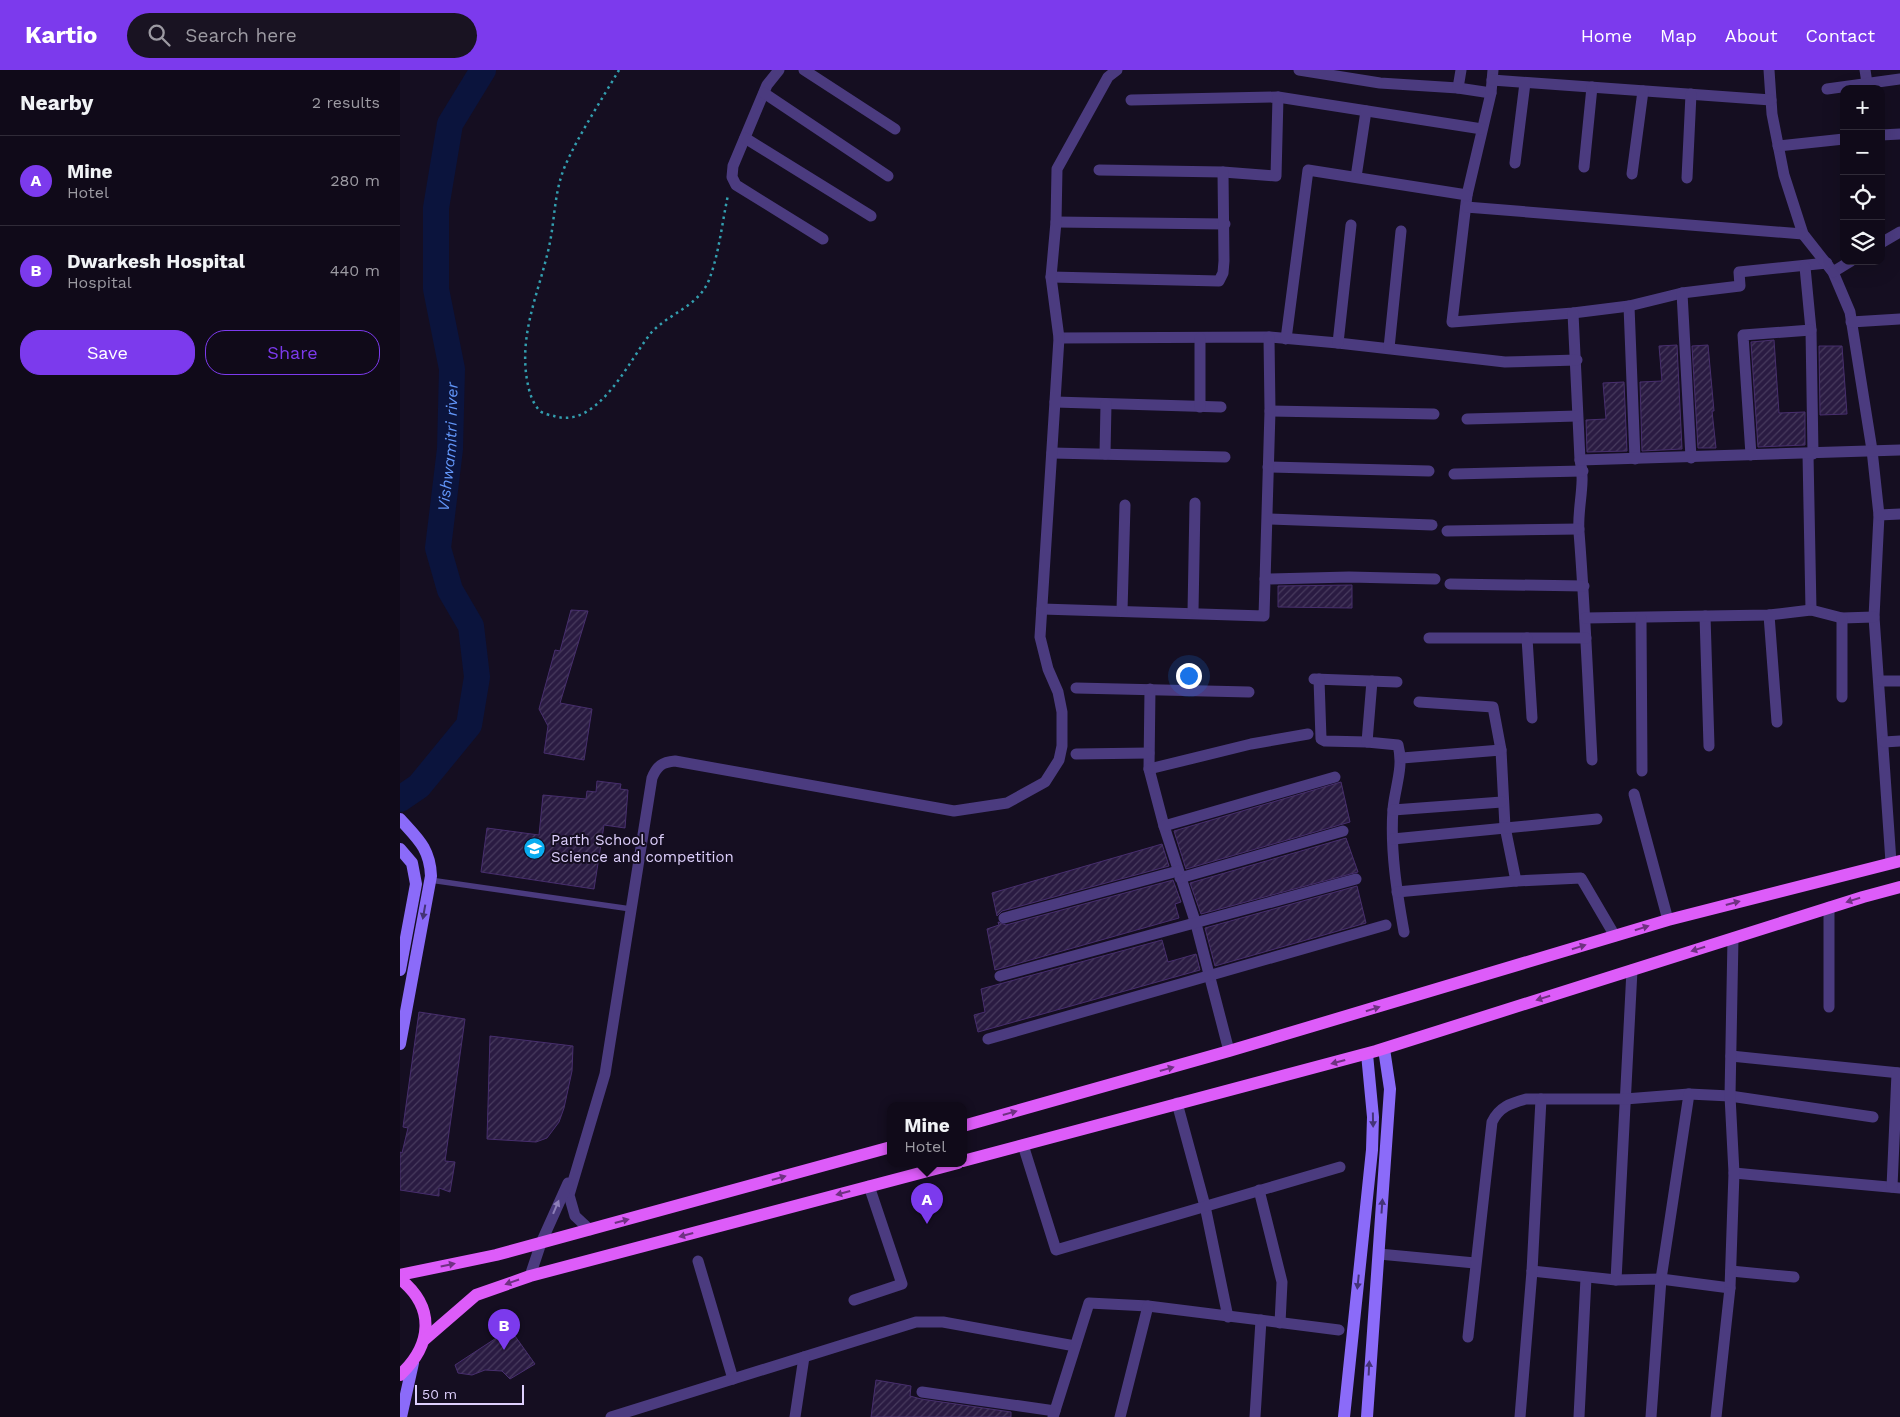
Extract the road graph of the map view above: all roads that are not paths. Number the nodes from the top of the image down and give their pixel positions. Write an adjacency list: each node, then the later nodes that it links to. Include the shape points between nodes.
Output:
1 (779, 70): 19 (street)
2 (804, 70): 26 (street)
3 (1117, 70): 43 (street, via 1108,77 1057,169)
4 (1299, 70): 9 (street)
5 (1381, 70): 12 (street)
6 (1461, 70): 16 (street)
7 (1769, 70): 24 (street)
8 (1865, 70): 14 (street)
9 (1333, 72): 12 (street)
10 (1493, 75): 13 (street); 20 (street)
11 (1900, 79): 14 (street)
12 (1380, 82): 16 (street)
13 (1525, 83): 15 (street); 33 (street)
14 (1867, 83): 17 (street)
15 (1592, 87): 18 (street); 34 (street)
16 (1458, 88): 20 (street)
17 (1827, 89)
18 (1643, 91): 21 (street); 37 (street)
19 (764, 93): 30 (street); 38 (street)
20 (1490, 93): 27 (street)
21 (1691, 94): 24 (street); 40 (street)
22 (1278, 97): 23 (street); 25 (street); 36 (street, via 1276,176)
23 (1131, 100)
24 (1771, 100): 32 (street)
25 (1366, 111): 27 (street); 39 (street)
26 (895, 129)
27 (1482, 129): 41 (street)
28 (1900, 134): 29 (street)
29 (1885, 136)
30 (745, 138): 42 (street); 49 (street, via 733,166 732,177 736,185)
31 (1840, 139): 32 (street)
32 (1778, 146): 48 (street)
33 (1515, 163)
34 (1584, 167)
35 (1099, 170): 36 (street)
36 (1223, 172): 44 (street)
37 (1632, 174)
38 (888, 176)
39 (1356, 177): 41 (street); 64 (street, via 1308,170)
40 (1687, 178)
41 (1467, 201): 48 (street); 57 (street, via 1452,322)
42 (871, 216)
43 (1056, 222): 44 (street); 54 (street)
44 (1225, 224): 54 (street, via 1223,273 1219,281)
45 (1351, 225): 65 (street)
46 (1400, 231): 66 (street)
47 (1900, 232): 50 (street)
48 (1803, 234): 53 (street)
49 (823, 239)
50 (1885, 241)
51 (1840, 264): 53 (street)
52 (1805, 267): 53 (street); 55 (street, via 1739,272 1740,286); 60 (street)
53 (1830, 267): 59 (street, via 1850,312)
54 (1051, 277): 62 (street)
55 (1682, 293): 56 (street); 83 (street)
56 (1628, 306): 57 (street); 84 (street)
57 (1573, 314): 67 (street)
58 (1900, 319): 59 (street)
59 (1851, 322): 76 (street)
60 (1812, 330): 80 (street); 81 (street, via 1743,334)
61 (1269, 337): 63 (street); 64 (street); 72 (street)
62 (1059, 338): 63 (street); 68 (street)
63 (1200, 338): 70 (street)
64 (1286, 339): 65 (street)
65 (1338, 343): 66 (street)
66 (1389, 348): 67 (street, via 1506,362)
67 (1577, 360): 74 (street)
68 (1055, 402): 69 (street); 78 (street)
69 (1106, 404): 70 (street); 79 (street)
70 (1200, 407): 71 (street)
71 (1221, 407)
72 (1270, 411): 73 (street); 86 (street)
73 (1434, 414)
74 (1578, 416): 75 (street); 85 (street)
75 (1467, 419)
76 (1872, 450): 77 (street); 80 (street); 92 (street)
77 (1900, 450)
78 (1052, 453): 79 (street); 101 (street)
79 (1105, 454): 82 (street)
80 (1811, 454): 81 (street); 102 (street)
81 (1751, 456): 83 (street)
82 (1225, 457)
83 (1691, 458): 84 (street)
84 (1635, 459): 85 (street)
85 (1581, 466): 88 (street); 95 (street)
86 (1268, 467): 87 (street); 93 (street)
87 (1429, 471)
88 (1454, 474)
89 (1195, 503): 104 (street)
90 (1125, 505): 103 (street)
91 (1900, 514): 92 (street)
92 (1878, 515): 107 (street)
93 (1268, 519): 94 (street); 97 (street)
94 (1432, 525)
95 (1579, 529): 96 (street); 100 (street)
96 (1447, 531)
97 (1265, 579): 98 (street); 104 (street, via 1264,616)
98 (1435, 579)
99 (1450, 584): 100 (street)
100 (1584, 586): 108 (street)
101 (1042, 608): 103 (street); 156 (street, via 1040,637 1058,692 1062,720 1059,760 1045,782 1007,803 954,811 666,762 656,768 652,778)
102 (1812, 610): 105 (street); 110 (street)
103 (1122, 611): 104 (street)
104 (1194, 612)
105 (1769, 615): 106 (street); 124 (street)
106 (1705, 616): 109 (street); 129 (street)
107 (1874, 617): 110 (street); 115 (street)
108 (1585, 618): 109 (street); 113 (street)
109 (1640, 618): 136 (street)
110 (1842, 618): 121 (street)
111 (1430, 638): 112 (street)
112 (1527, 638): 113 (street); 123 (street)
113 (1586, 638): 134 (street)
114 (1372, 681): 117 (street); 127 (street); 127 (street, via 1316,679 1321,739)
115 (1879, 681): 116 (street); 128 (street)
116 (1900, 681)
117 (1397, 682)
118 (1076, 688): 119 (street)
119 (1150, 688): 120 (street); 131 (street)
120 (1248, 692)
121 (1842, 697)
122 (1419, 702): 130 (street, via 1493,706)
123 (1532, 718)
124 (1777, 722)
125 (1308, 734): 135 (street)
126 (1900, 741): 128 (street)
127 (1367, 742): 133 (street, via 1398,745)
128 (1884, 742): 148 (street)
129 (1709, 746)
130 (1501, 750): 133 (street); 139 (street)
131 (1149, 753): 132 (street); 135 (street)
132 (1076, 754)
133 (1402, 758): 140 (street)
134 (1592, 760)
135 (1149, 769): 143 (street)
136 (1642, 771)
137 (1336, 777): 143 (street)
138 (1634, 794): 158 (street)
139 (1502, 802): 140 (street); 144 (street)
140 (1393, 810): 146 (street)
141 (400, 819): 151 (street, via 425,847 430,859)
142 (1597, 819): 144 (street)
143 (1164, 826): 149 (street)
144 (1506, 827): 146 (street); 152 (street)
145 (1344, 831): 149 (street)
146 (1393, 839): 154 (street)
147 (400, 849): 164 (street, via 412,863 416,884)
148 (1896, 861): 158 (main road, one-way to 148)
149 (1179, 874): 157 (street); 159 (street)
150 (1356, 879): 159 (street)
151 (430, 880): 156 (lane); 170 (street, one-way to 170)
152 (1516, 881): 154 (street); 162 (street, via 1581,878)
153 (1900, 887): 155 (main road, one-way to 155)
154 (1397, 892): 161 (street)
155 (1829, 908): 163 (main road); 168 (street)
156 (631, 909): 188 (street, via 605,1074)
157 (1004, 918)
158 (1668, 920): 162 (main road, one-way to 158)
159 (1196, 924): 166 (street); 167 (street)
160 (1386, 925): 167 (street)
161 (1404, 932)
162 (1615, 936): 172 (main road, one-way to 162)
163 (1733, 938): 165 (main road, one-way to 165); 174 (street)
164 (400, 970)
165 (1632, 970): 171 (main road, one-way to 171); 179 (street)
166 (1000, 976)
167 (1210, 977): 169 (street); 172 (street)
168 (1829, 1007)
169 (988, 1040)
170 (400, 1044)
171 (1384, 1049): 173 (main road); 196 (street, one-way to 171, via 1390,1089)
172 (1229, 1052): 182 (main road, one-way to 172)
173 (1367, 1054): 180 (main road, one-way to 180); 229 (street, one-way to 229, via 1373,1117 1372,1150)
174 (1731, 1056): 175 (street); 177 (street)
175 (1899, 1073): 191 (street)
176 (1689, 1094): 177 (street); 179 (street); 205 (street)
177 (1730, 1096): 181 (street); 189 (street)
178 (1541, 1099): 179 (street); 198 (street, via 1512,1103 1497,1112 1492,1122); 199 (street)
179 (1625, 1099): 207 (street)
180 (1177, 1103): 183 (main road); 193 (street)
181 (1873, 1117)
182 (967, 1125)
183 (1024, 1145): 185 (main road); 193 (street, via 1056,1250)
184 (887, 1148): 194 (main road, one-way to 184)
185 (967, 1160)
186 (943, 1167): 190 (main road)
187 (1340, 1167): 192 (street)
188 (574, 1173): 194 (street, via 569,1195 575,1216); 195 (street, one-way to 188)
189 (1734, 1173): 191 (street); 200 (street)
190 (869, 1186): 202 (main road, one-way to 202); 209 (street, via 902,1284)
191 (1896, 1187)
192 (1259, 1190): 193 (street); 213 (street, via 1282,1282)
193 (1205, 1206): 211 (street)
194 (590, 1230): 195 (main road)
195 (541, 1243): 201 (main road, one-way to 195); 202 (street)
196 (1379, 1254): 198 (street); 230 (street, one-way to 196)
197 (698, 1261): 221 (street)
198 (1475, 1263): 215 (street)
199 (1532, 1271): 204 (street); 231 (street)
200 (1731, 1271): 203 (street); 208 (street)
201 (400, 1275)
202 (530, 1276): 216 (main road, one-way to 216, via 476,1295)
203 (1794, 1277)
204 (1586, 1278): 207 (street); 232 (street)
205 (1662, 1278): 207 (street); 208 (street); 233 (street)
206 (400, 1279): 216 (main road, via 421,1303)
207 (1616, 1280)
208 (1730, 1288): 234 (street)
209 (854, 1300)
210 (1148, 1306): 211 (street); 217 (street, via 1089,1303); 227 (street)
211 (1228, 1317): 212 (street)
212 (1261, 1320): 213 (street); 228 (street)
213 (1280, 1323): 214 (street)
214 (1339, 1330)
215 (1468, 1338)
216 (424, 1340): 219 (main road)
217 (1075, 1346): 218 (street, via 944,1322 916,1322); 223 (street)
218 (804, 1357): 221 (street); 226 (street)
219 (413, 1363): 220 (main road); 224 (street)
220 (400, 1375)
221 (733, 1379): 225 (street)
222 (922, 1392): 223 (street)
223 (1054, 1414)
224 (401, 1417)
225 (611, 1417)
226 (794, 1417)
227 (1120, 1417)
228 (1255, 1417)
229 (1344, 1417)
230 (1367, 1417)
231 (1520, 1417)
232 (1580, 1417)
233 (1651, 1417)
234 (1716, 1417)

